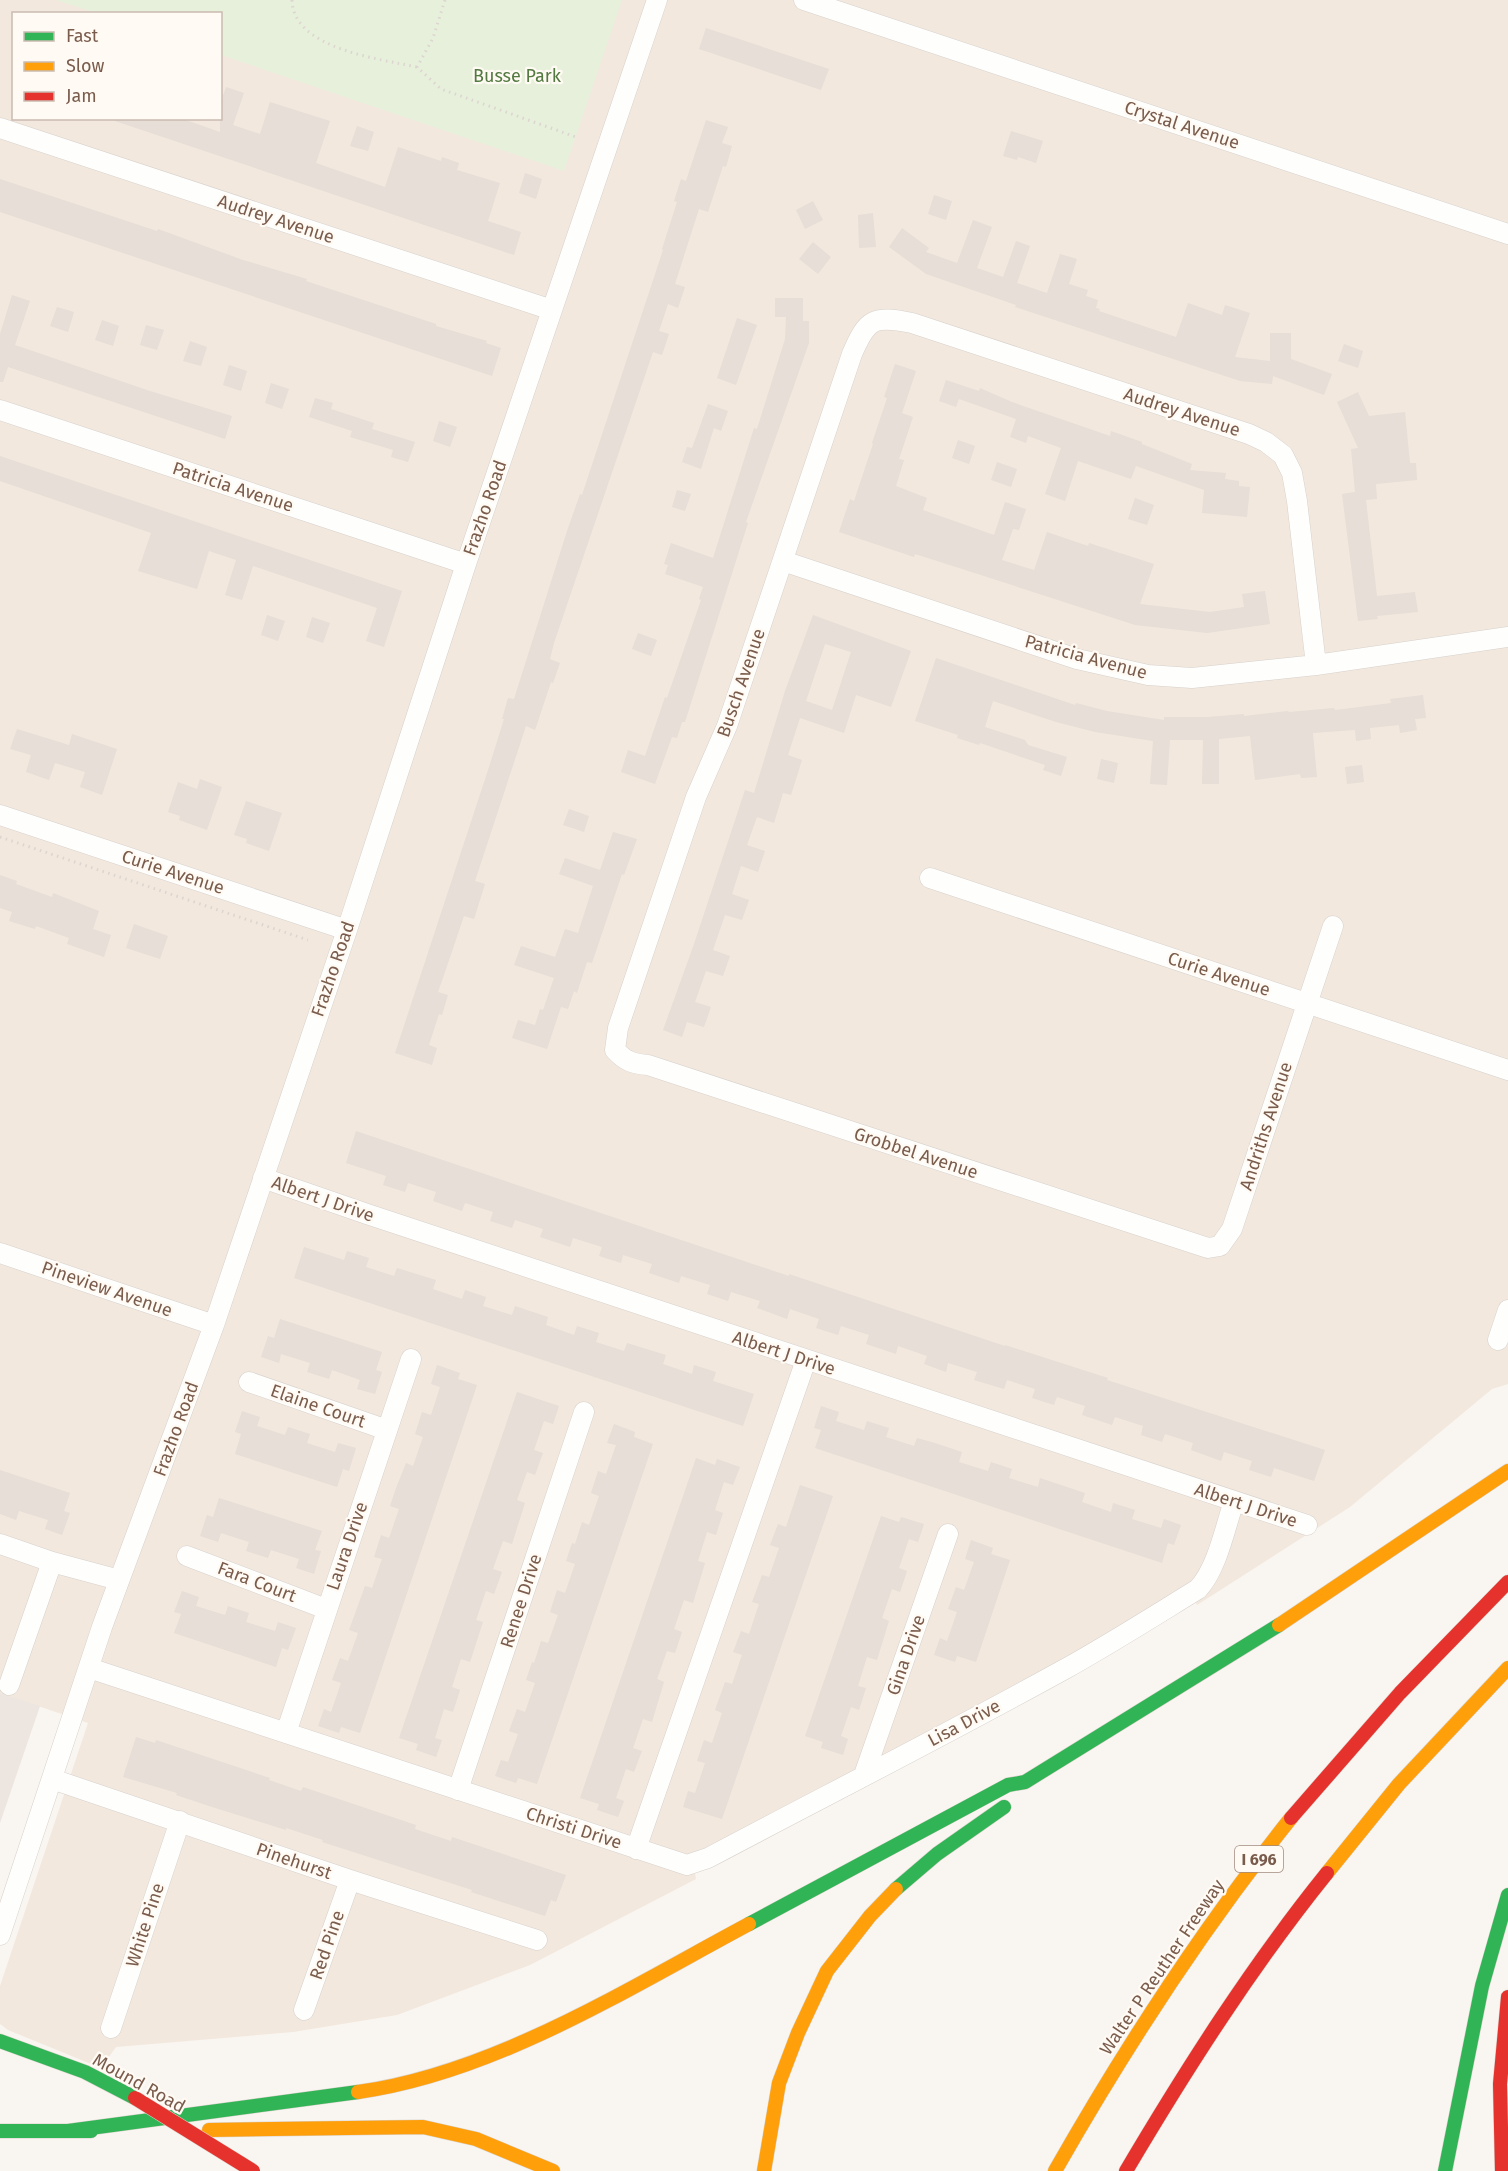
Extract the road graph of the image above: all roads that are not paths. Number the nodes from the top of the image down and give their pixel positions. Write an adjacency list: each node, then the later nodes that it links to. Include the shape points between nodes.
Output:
1 (657, 0): 5 (street, Frazho Road)
2 (804, 0): 4 (street, Crystal Avenue)
3 (0, 128): 5 (street, Audrey Avenue)
4 (1508, 234)
5 (552, 310): 9 (street, Frazho Road)
6 (874, 321): 8 (street, Busch Avenue, via 862,331 852,354); 11 (street, Audrey Avenue, via 888,318 912,323 1238,431 1266,442 1283,455 1292,473 1297,501)
7 (0, 410): 9 (street, Patricia Avenue)
8 (783, 561): 11 (street, Patricia Avenue, via 1077,659 1125,671 1192,678); 17 (street, Busch Avenue, via 727,726 696,797 618,1028)
9 (466, 564): 15 (street, Frazho Road)
10 (1508, 637): 11 (street, Patricia Avenue)
11 (1316, 665)
12 (0, 814): 15 (street, Curie Avenue)
13 (930, 878): 16 (street, Curie Avenue)
14 (1332, 926): 16 (street, Andriths Avenue)
15 (347, 930): 19 (street, Frazho Road)
16 (1307, 1003): 18 (street, Curie Avenue); 20 (street, Andriths Avenue, via 1232,1229)
17 (615, 1050): 20 (street, Grobbel Avenue, via 636,1065 648,1065 1199,1246)
18 (1508, 1070)
19 (263, 1178): 23 (street, Frazho Road); 26 (street, Albert J Drive)
20 (1220, 1246)
21 (0, 1253): 23 (street, Pineview Avenue)
22 (1508, 1310): 24 (street)
23 (214, 1325): 37 (street, Frazho Road)
24 (1498, 1340)
25 (411, 1359): 29 (street, Laura Drive)
26 (806, 1360): 31 (street, Albert J Drive); 49 (street, Christi Drive)
27 (249, 1382): 29 (street, Elaine Court)
28 (584, 1412): 47 (street, Renee Drive)
29 (387, 1430): 39 (street, Laura Drive)
30 (1508, 1471): 46 (main road, via 1285,1621)
31 (1234, 1501): 32 (street, Albert J Drive); 44 (street, Lisa Drive, via 1211,1570 1198,1590 1067,1668)
32 (1307, 1525)
33 (948, 1534): 44 (street, Gina Drive)
34 (0, 1544): 36 (street)
35 (187, 1556): 39 (street, Fara Court)
36 (52, 1562): 37 (street); 42 (street)
37 (119, 1580): 40 (street, Frazho Road)
38 (1508, 1582): 63 (main road, Walter P Reuther Freeway / I 696, via 1371,1725 1272,1842 1162,1996)
39 (326, 1608): 43 (street, Laura Drive)
40 (89, 1668): 43 (street, Christi Drive); 45 (street, Frazho Road)
41 (1508, 1668): 64 (main road, via 1400,1784 1298,1909 1183,2075)
42 (9, 1685)
43 (286, 1733): 47 (street, Christi Drive)
44 (864, 1775): 49 (street, Lisa Drive, via 708,1858 687,1864)
45 (52, 1779): 48 (street, Pinehurst); 52 (street, Frazho Road)
46 (1025, 1782): 59 (main road, via 1008,1785 551,2030 483,2058 364,2091); 62 (main road, via 1015,1799 901,1884 863,1924 827,1971 779,2083)
47 (458, 1790): 49 (street, Christi Drive)
48 (180, 1821): 50 (street, Pinehurst); 56 (street, White Pine)
49 (636, 1849)
50 (350, 1880): 53 (street, Pinehurst); 55 (street, Red Pine)
51 (1508, 1895): 65 (main road, via 1482,1986)
52 (0, 1935)
53 (537, 1940)
54 (1508, 1997): 66 (main road, via 1498,2118)
55 (304, 2010)
56 (111, 2028)
57 (0, 2042): 60 (main road, Mound Road, bridge, via 86,2072)
58 (0, 2131): 59 (main road)
59 (68, 2131): 61 (main road, via 423,2127 476,2139)
60 (252, 2171)
61 (553, 2171)
62 (764, 2171)
63 (1055, 2171)
64 (1126, 2171)
65 (1445, 2171)
66 (1502, 2171)

